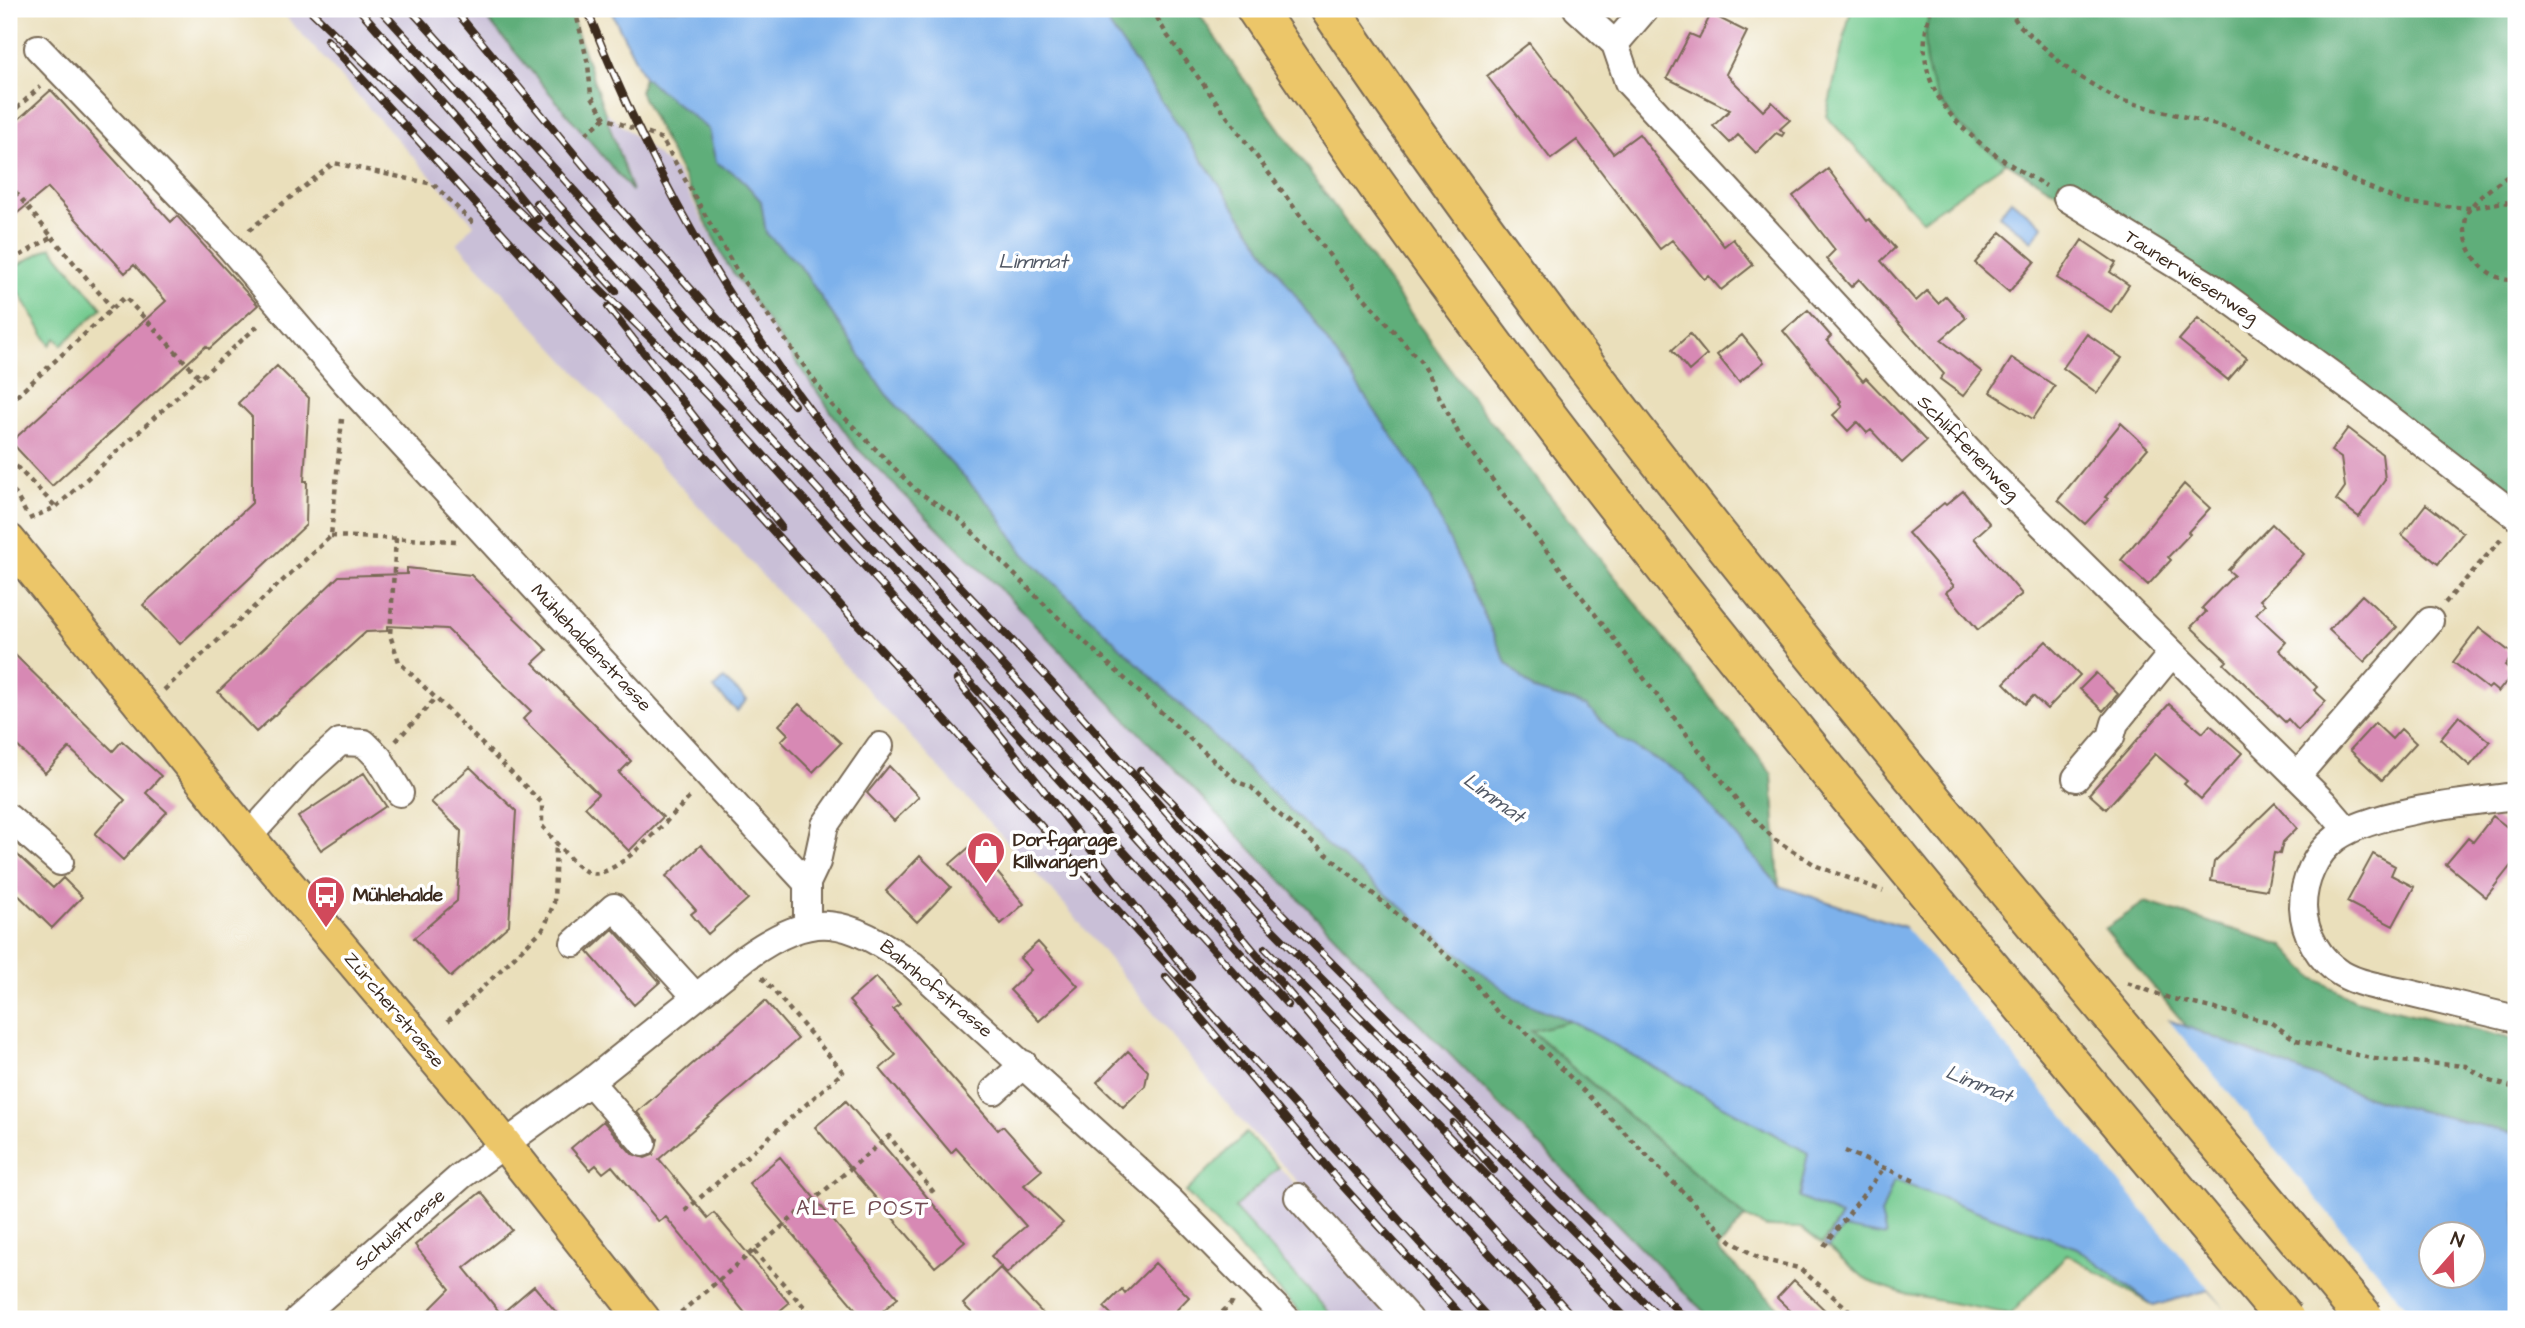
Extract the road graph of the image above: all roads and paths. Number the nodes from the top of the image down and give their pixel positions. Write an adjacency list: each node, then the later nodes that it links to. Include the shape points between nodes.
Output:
1 (575, 9): 12 (path, via 591,95)
2 (1256, 9): 84 (highway, bridge, via 1407,228 1592,476 1776,709)
3 (1330, 9): 85 (highway, bridge, via 1465,202 1641,438 1816,659)
4 (1577, 9): 8 (street, Schliffenenweg)
5 (1645, 9): 8 (street)
6 (1931, 9): 16 (path, via 1924,43 1925,71 1938,101 2006,163)
7 (2009, 9): 18 (path, via 2018,24 2070,71 2116,99 2239,131 2404,203)
8 (1615, 44): 38 (street, Schliffenenweg, via 1628,82 1671,130 1986,469)
9 (38, 48): 10 (street, Mühlehaldenstrasse)
10 (59, 70): 11 (path); 21 (street, Mühlehaldenstrasse)
11 (9, 115)
12 (605, 118): 13 (path); 83 (path, via 662,139 738,273 799,362 831,404 916,490 959,519 1049,609 1237,782 1251,787 1468,974 1500,1016 1522,1028 1731,1241 1760,1259 1799,1268 1854,1314)
13 (586, 134)
14 (2516, 171): 18 (path)
15 (9, 184): 20 (path)
16 (2067, 198): 32 (street, Taunerwiesenweg, via 2212,287 2357,393)
17 (2516, 204): 18 (path)
18 (2470, 208): 23 (path, via 2465,227 2468,246 2486,271)
19 (474, 224): 21 (path, via 433,184 334,163)
20 (52, 237): 22 (path); 25 (path)
21 (229, 246): 24 (street, Mühlehaldenstrasse)
22 (9, 262)
23 (2516, 280)
24 (281, 306): 25 (path, via 200,377 125,297); 27 (street, Mühlehaldenstrasse)
25 (112, 308): 28 (path)
26 (199, 377): 31 (path)
27 (346, 383): 33 (path); 36 (street, Mühlehaldenstrasse)
28 (9, 403)
29 (9, 459): 31 (path)
30 (9, 482): 31 (path, via 29,519)
31 (56, 507)
32 (2512, 524): 37 (path)
33 (331, 536): 34 (path); 39 (path)
34 (396, 538): 36 (path); 40 (path, via 390,635 399,662)
35 (9, 541): 50 (main road, Zürcherstrasse)
36 (493, 542): 44 (street, Mühlehaldenstrasse)
37 (2430, 621): 43 (street)
38 (2172, 653): 43 (street, Schliffenenweg); 45 (street)
39 (160, 692)
40 (436, 698): 42 (path); 51 (path, via 542,803 542,826)
41 (880, 746): 53 (street, via 825,825)
42 (379, 758): 46 (street); 50 (street, via 364,743 340,742)
43 (2297, 776): 49 (street, Schliffenenweg)
44 (711, 778): 51 (path, via 617,869 598,876 586,872); 53 (street, Mühlehaldenstrasse)
45 (2076, 778)
46 (400, 793)
47 (2516, 796): 49 (street, via 2442,807)
48 (9, 818): 52 (street)
49 (2348, 831): 58 (street, via 2318,857 2305,888 2307,929 2320,954 2354,980)
50 (248, 837): 66 (main road, Zürcherstrasse)
51 (556, 841): 59 (path, via 554,903 544,928)
52 (60, 862)
53 (807, 883): 54 (street)
54 (807, 926): 56 (street, Bahnhofstrasse, via 771,940); 60 (street, Bahnhofstrasse, via 841,926 873,937 913,965)
55 (574, 943): 57 (street, via 614,907)
56 (745, 958): 57 (street, Bahnhofstrasse); 72 (path, via 843,1072)
57 (696, 997): 62 (street, Bahnhofstrasse)
58 (2516, 1019)
59 (448, 1021)
60 (1024, 1064): 64 (street); 81 (street, Bahnhofstrasse, via 1169,1199)
61 (2490, 1081): 63 (path)
62 (590, 1082): 65 (street); 66 (street, Bahnhofstrasse)
63 (2516, 1088)
64 (994, 1091)
65 (643, 1143)
66 (503, 1144): 76 (street, Schulstrasse); 77 (main road, Zürcherstrasse)
67 (1845, 1151): 68 (path)
68 (1884, 1168): 69 (path); 73 (path)
69 (1917, 1182)
70 (934, 1194): 74 (path, via 889,1136)
71 (1298, 1197): 82 (street)
72 (685, 1211)
73 (1824, 1245)
74 (754, 1251): 78 (path); 79 (path)
75 (1232, 1303): 80 (path)
76 (298, 1319)
77 (643, 1319)
78 (673, 1319)
79 (814, 1319)
80 (1215, 1319)
81 (1287, 1319)
82 (1409, 1319)
83 (1874, 1319)
84 (2285, 1319)
85 (2365, 1319)

